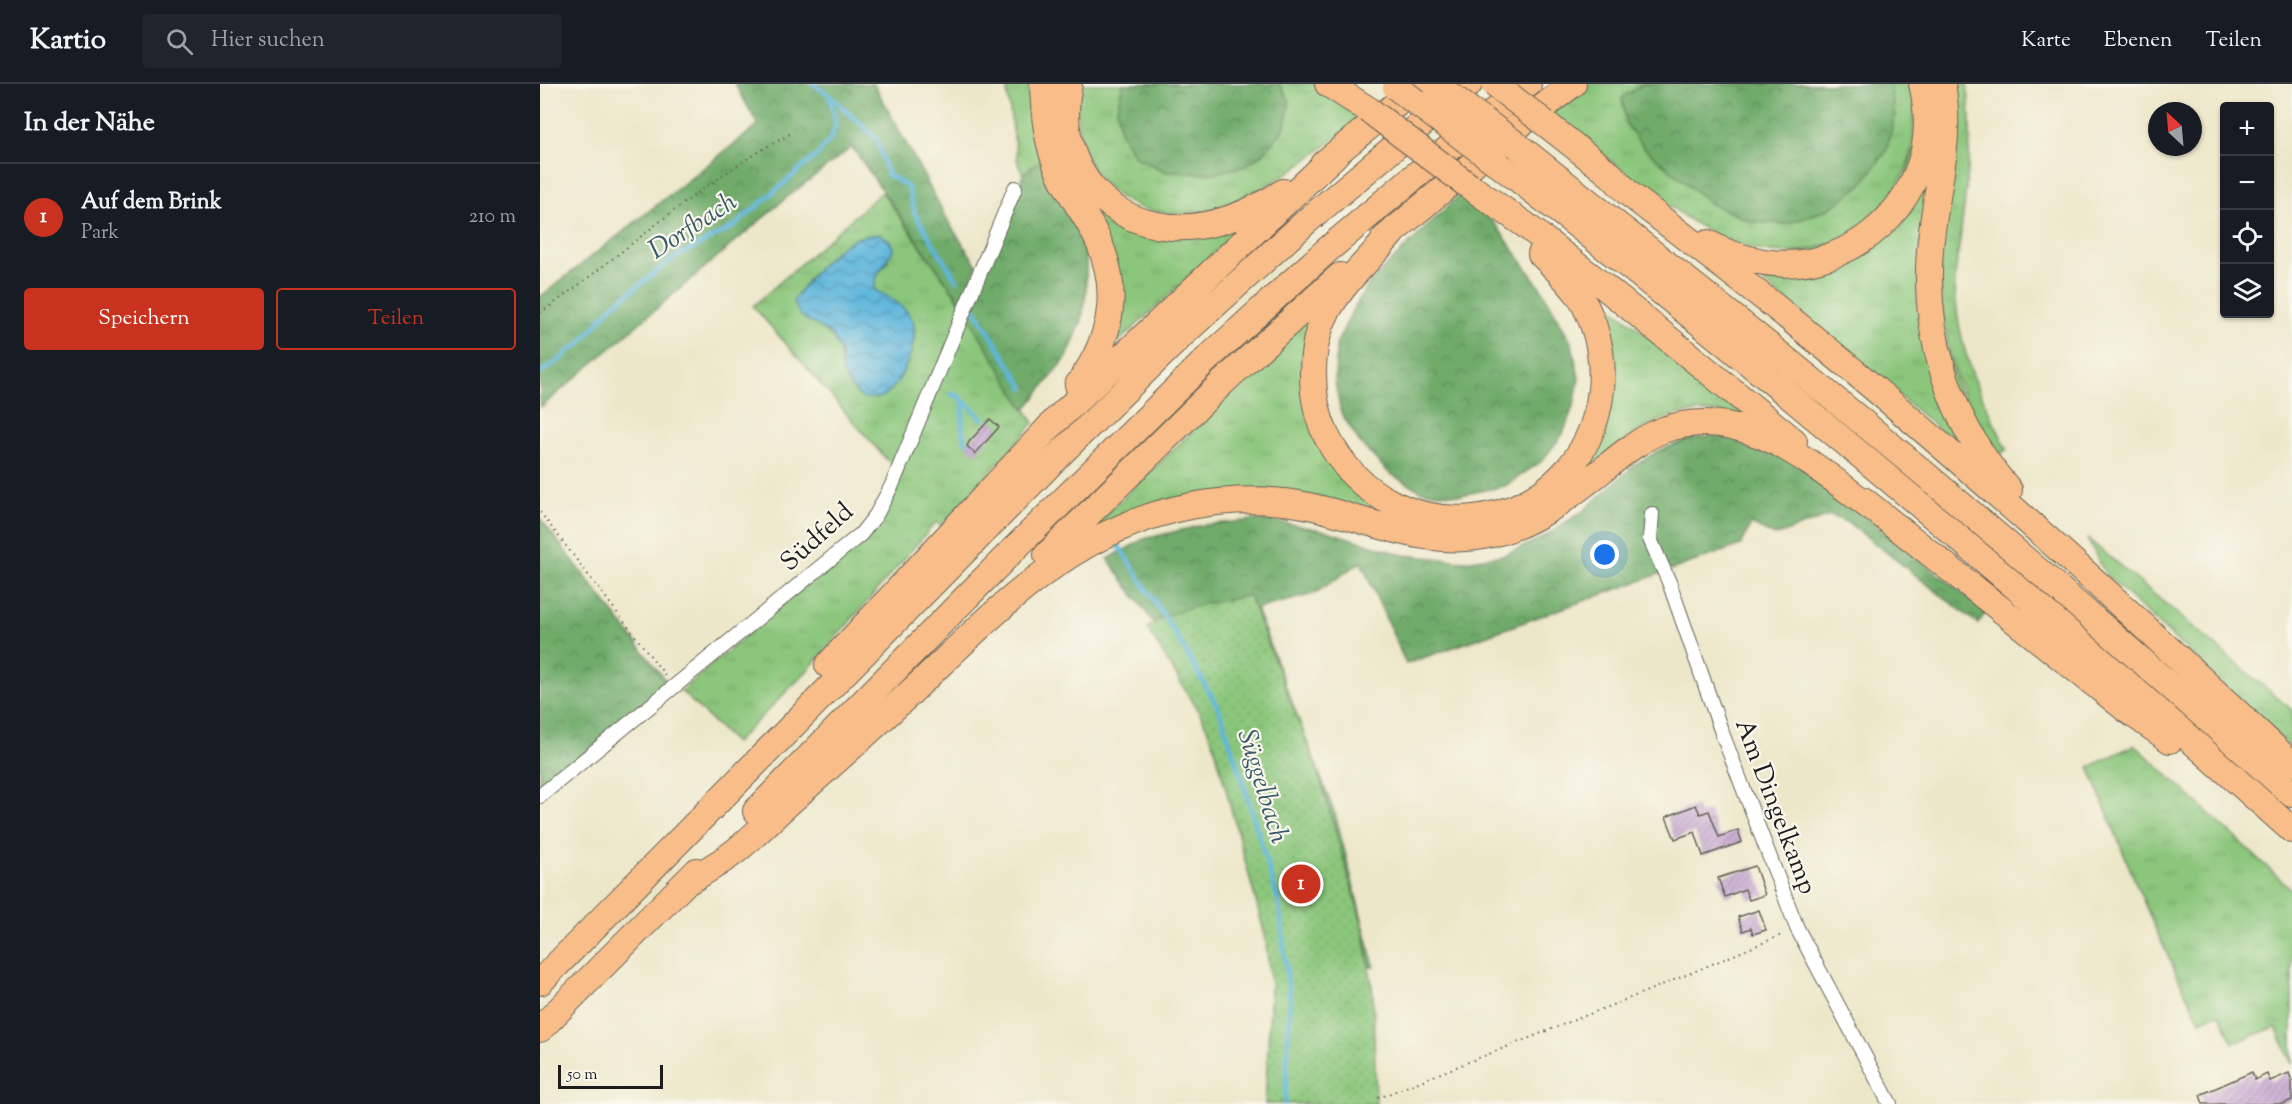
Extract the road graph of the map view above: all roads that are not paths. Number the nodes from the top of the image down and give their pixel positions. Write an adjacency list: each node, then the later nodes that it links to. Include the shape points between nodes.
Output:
1 (1043, 84): 19 (highway, via 1047,137 1053,157 1094,231 1112,293 1100,350)
2 (1069, 84): 14 (highway, via 1065,126 1070,151 1082,173 1116,209 1153,225 1173,228 1217,223 1248,212)
3 (1328, 84): 13 (highway)
4 (1338, 84): 13 (highway)
5 (1435, 84): 27 (highway, bridge, via 1703,291 1882,438)
6 (1468, 84): 26 (highway, via 1308,219 1184,333)
7 (1494, 84): 15 (highway, bridge)
8 (1528, 84): 30 (highway, via 1325,252 1207,359)
9 (1573, 84): 18 (highway)
10 (1922, 84): 15 (highway, via 1926,101 1925,142 1922,160 1904,198 1874,232 1857,244 1814,261 1774,263 1730,253 1698,237 1636,189)
11 (1942, 84): 22 (highway, via 1947,109 1946,137 1928,275 1938,356 1953,401 1985,459)
12 (1403, 85): 14 (highway); 25 (highway, bridge, via 1819,420 2070,632)
13 (1369, 110): 17 (highway, bridge)
14 (1335, 155): 19 (highway)
15 (1611, 175): 22 (highway, via 1628,193 1869,385)
16 (1015, 188): 28 (street, Südfeld, via 876,515 861,534)
17 (1491, 203): 18 (highway, via 1580,296 1596,332 1602,378 1592,430 1566,472 1545,491 1489,516 1451,519 1418,515 1389,503 1350,472 1334,452 1323,427 1313,365 1326,314 1338,294); 20 (highway, via 1524,224 1767,417)
18 (1396, 228): 23 (highway, via 1222,383 1023,580)
19 (1055, 421): 26 (highway, via 753,743)
20 (1874, 510): 23 (highway, via 1766,436 1724,424 1692,424 1664,430 1637,443 1535,519 1486,536 1437,538 1307,506 1219,501 1158,513 1104,534 1056,562); 25 (highway, via 2126,709)
21 (1652, 514): 33 (street, Am Dingelkamp, via 1650,538 1797,928)
22 (2073, 562): 24 (highway)
23 (1008, 601): 30 (highway, via 837,762 735,851)
24 (2292, 764)
25 (2246, 788): 29 (highway)
26 (727, 790): 31 (highway)
27 (2292, 794)
28 (540, 796)
29 (2292, 830)
30 (684, 884): 32 (highway)
31 (540, 982)
32 (540, 1029)
33 (1890, 1104)

